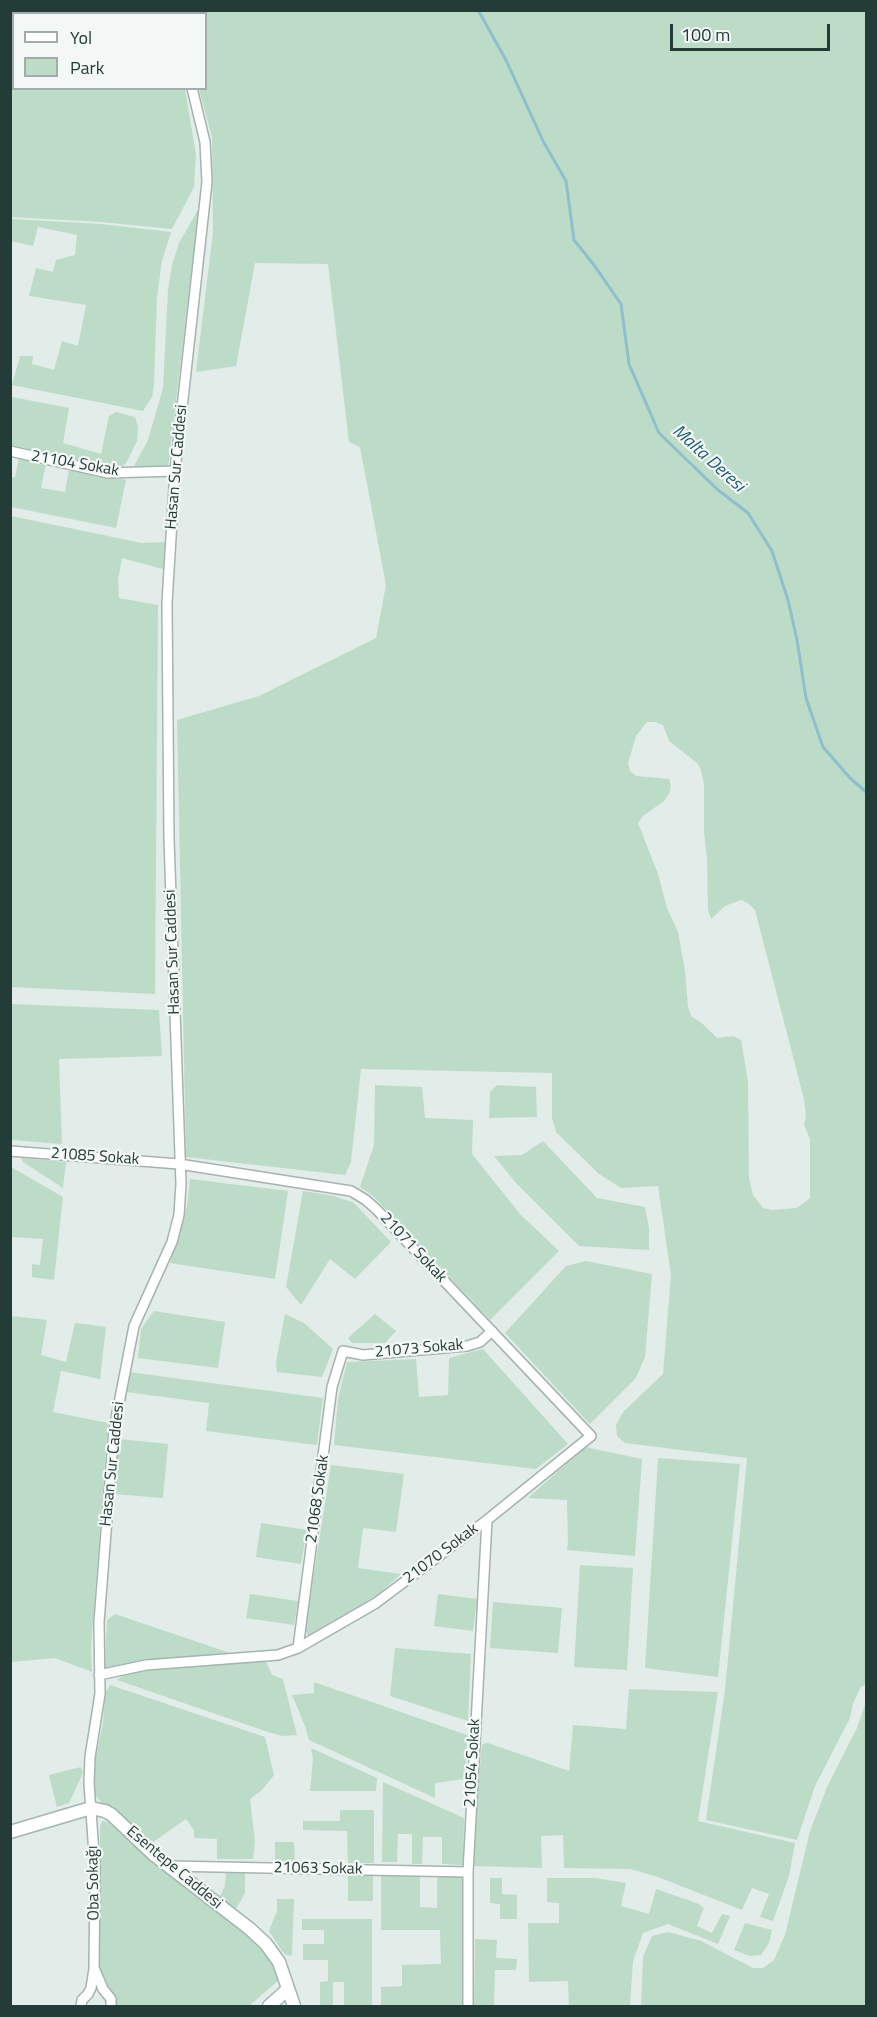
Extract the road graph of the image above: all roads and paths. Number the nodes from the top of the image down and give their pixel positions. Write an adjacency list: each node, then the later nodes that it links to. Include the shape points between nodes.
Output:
1 (192, 90): 3 (street, Hasan Sur Caddesi, via 205,142 207,182)
2 (10, 451): 3 (street, 21104 Sokak, via 108,473)
3 (175, 471): 5 (street, Hasan Sur Caddesi, via 167,603 169,839)
4 (10, 1151): 5 (street, 21085 Sokak)
5 (179, 1164): 6 (street, 21071 Sokak, via 351,1191 366,1200); 11 (street, Hasan Sur Caddesi, via 179,1215 172,1242 134,1326 114,1429 99,1613)
6 (492, 1331): 7 (street, 21073 Sokak, via 480,1342 467,1346 363,1355); 8 (street, 21071 Sokak)
7 (343, 1351): 10 (street, 21068 Sokak, via 332,1388)
8 (591, 1436): 9 (street, 21070 Sokak)
9 (487, 1520): 10 (street, 21070 Sokak, via 376,1603); 15 (street, 21054 Sokak)
10 (298, 1648): 11 (street, 21070 Sokak, via 278,1655 146,1665)
11 (99, 1675): 12 (street, Hasan Sur Caddesi, via 98,1712 90,1757)
12 (91, 1808): 13 (main road); 14 (main road, Esentepe Caddesi, via 112,1815); 16 (street, Oba Sokağı)
13 (10, 1832)
14 (168, 1866): 15 (street, 21063 Sokak); 17 (main road, Esentepe Caddesi, via 266,1944 279,1962)
15 (468, 1872): 22 (street, 21054 Sokak)
16 (94, 1959): 18 (street, Oba Sokağı, via 91,1988); 19 (street, Oba Sokağı, via 96,1974 110,1997)
17 (288, 1989): 20 (main road); 21 (main road, Esentepe Caddesi)
18 (81, 2007)
19 (111, 2007)
20 (269, 2007)
21 (294, 2007)
22 (468, 2007)

